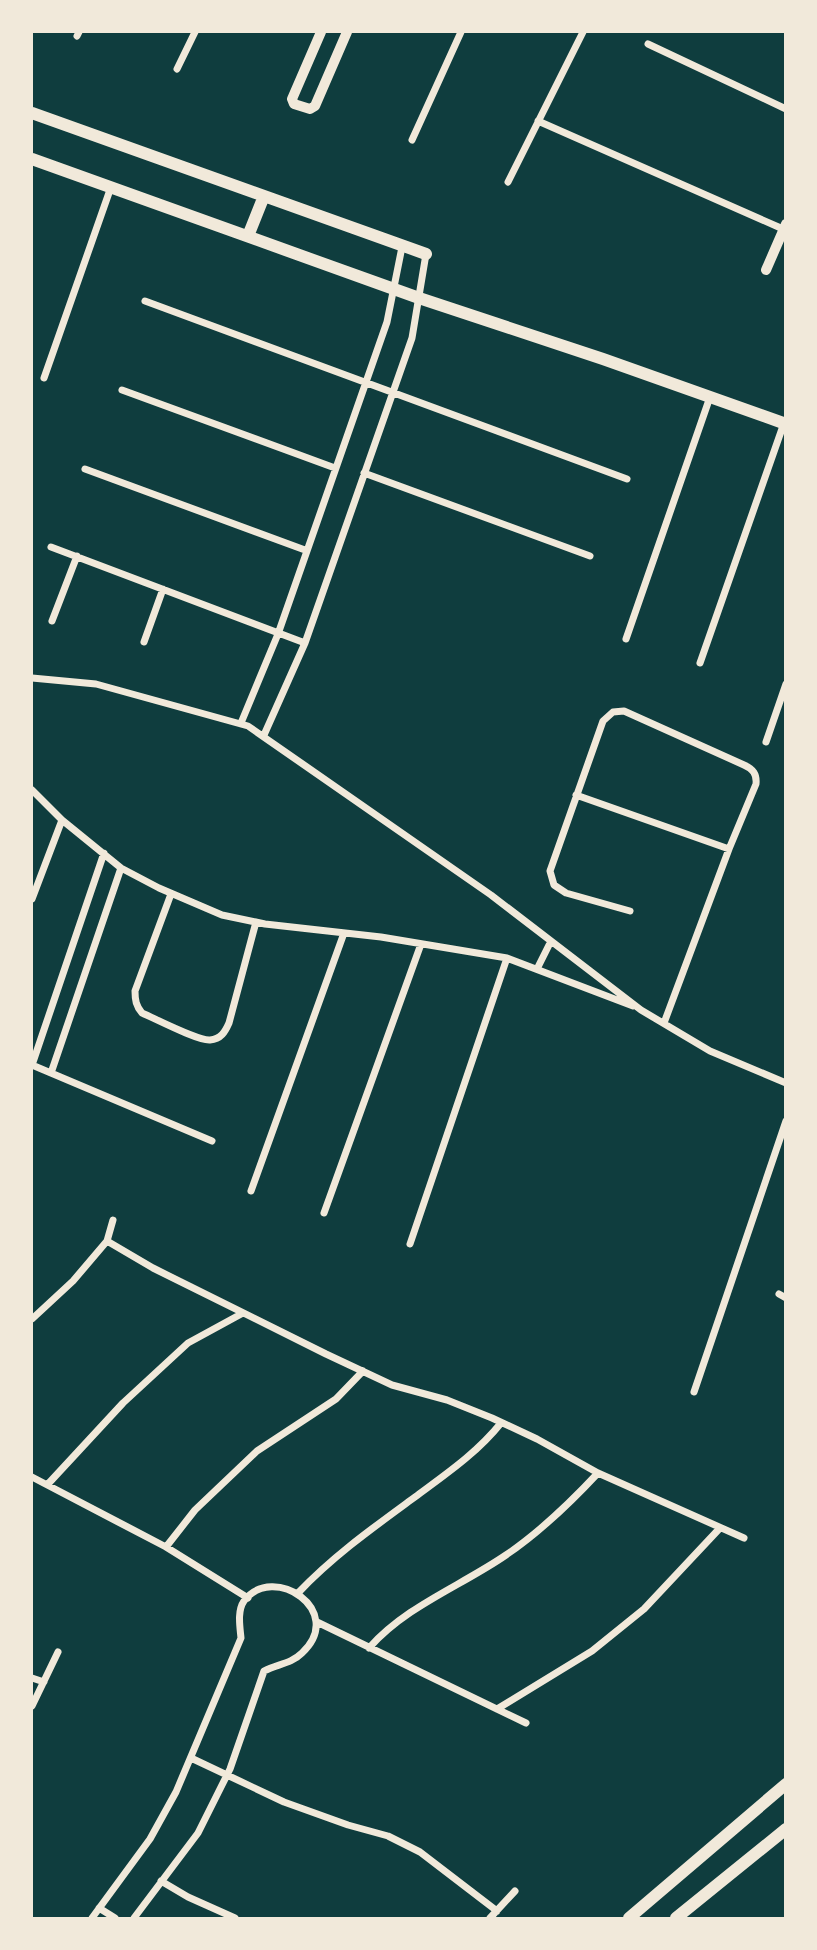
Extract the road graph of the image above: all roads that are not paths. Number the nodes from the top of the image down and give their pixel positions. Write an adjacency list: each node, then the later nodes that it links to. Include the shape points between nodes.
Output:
1 (195, 32): 7 (street)
2 (321, 32): 3 (street, via 292,99 310,110)
3 (347, 32)
4 (461, 32): 11 (street)
5 (583, 32): 10 (street)
6 (648, 44): 8 (street)
7 (177, 69)
8 (786, 109)
9 (32, 113): 15 (main road)
10 (538, 121): 13 (street); 16 (street)
11 (412, 140)
12 (32, 159): 14 (main road)
13 (508, 182)
14 (111, 187): 17 (main road); 24 (street)
15 (264, 195): 17 (main road); 18 (main road)
16 (784, 226): 20 (street)
17 (248, 236): 21 (main road)
18 (402, 247): 19 (main road); 21 (street)
19 (426, 254): 22 (street)
20 (766, 270)
21 (395, 289): 22 (main road); 25 (street)
22 (419, 298): 27 (street, via 412,338); 28 (main road)
23 (145, 301): 25 (street)
24 (44, 378)
25 (365, 384): 27 (street); 31 (street)
26 (122, 390): 31 (street)
27 (392, 394): 32 (street); 33 (street)
28 (710, 397): 29 (main road); 41 (street)
29 (785, 423): 44 (street)
30 (85, 468): 35 (street)
31 (335, 468): 35 (street)
32 (364, 473): 37 (street); 43 (street)
33 (627, 479)
34 (51, 547): 36 (street)
35 (306, 550): 40 (street)
36 (77, 556): 38 (street); 39 (street)
37 (590, 556)
38 (163, 590): 40 (street); 42 (street)
39 (52, 621)
40 (278, 634): 43 (street); 47 (street)
41 (626, 639)
42 (144, 642)
43 (305, 643): 48 (street)
44 (700, 663)
45 (32, 678): 47 (street, via 96,684)
46 (786, 684): 49 (street)
47 (241, 723): 48 (street)
48 (264, 735): 61 (street)
49 (766, 742)
50 (32, 790): 52 (street)
51 (576, 795): 53 (street); 53 (street, via 603,721 613,712 624,711 754,772 756,784); 58 (street, via 550,871 552,880 566,893)
52 (62, 820): 54 (street); 57 (street)
53 (729, 849): 66 (street)
54 (104, 853): 55 (street); 67 (street)
55 (121, 868): 56 (street); 68 (street)
56 (171, 894): 59 (street, via 222,915); 59 (street, via 135,1001 142,1013 203,1040 217,1038 229,1023)
57 (32, 899)
58 (630, 911)
59 (256, 922): 60 (street)
60 (344, 933): 62 (street); 72 (street)
61 (551, 941): 64 (street); 65 (street)
62 (421, 944): 63 (street); 73 (street)
63 (507, 958): 64 (street); 76 (street)
64 (537, 969): 65 (street)
65 (641, 1010): 66 (street)
66 (664, 1023): 69 (street, via 710,1051)
67 (32, 1065): 68 (street)
68 (51, 1073): 71 (street)
69 (786, 1083)
70 (786, 1121): 80 (street)
71 (212, 1141)
72 (251, 1191)
73 (324, 1213)
74 (113, 1220): 75 (street)
75 (107, 1241): 77 (street); 78 (street)
76 (410, 1244)
77 (243, 1313): 79 (street); 84 (street, via 188,1343 122,1403)
78 (32, 1319)
79 (363, 1371): 81 (street); 87 (street, via 336,1399 257,1451 195,1510)
80 (694, 1392)
81 (501, 1423): 82 (street); 88 (street, via 459,1465 359,1538)
82 (598, 1473): 85 (street); 91 (street, via 568,1505 507,1555 433,1598)
83 (32, 1477): 84 (street)
84 (48, 1484): 87 (street)
85 (720, 1528): 86 (street); 96 (street, via 644,1609 592,1651)
86 (744, 1538)
87 (166, 1547): 89 (street)
88 (298, 1593): 89 (street, via 275,1586); 90 (street, via 314,1610)
89 (248, 1598): 98 (street, via 239,1619 241,1638)
90 (317, 1622): 91 (street); 99 (street, via 304,1653 264,1671)
91 (369, 1648): 96 (street)
92 (58, 1652): 94 (street)
93 (32, 1678): 94 (street)
94 (44, 1682): 95 (street)
95 (32, 1706)
96 (496, 1709): 97 (street)
97 (526, 1723)
98 (191, 1759): 99 (street); 104 (street, via 150,1839)
99 (227, 1775): 102 (street, via 198,1833); 105 (street, via 284,1802 388,1836 420,1852)
100 (786, 1784): 111 (main road)
101 (786, 1829): 112 (main road)
102 (162, 1881): 108 (street); 109 (street)
103 (515, 1891): 105 (street)
104 (99, 1908): 106 (street); 107 (street)
105 (497, 1911): 110 (street)
106 (92, 1919)
107 (115, 1919)
108 (134, 1919)
109 (235, 1919)
110 (490, 1919)
111 (629, 1919)
112 (676, 1919)

